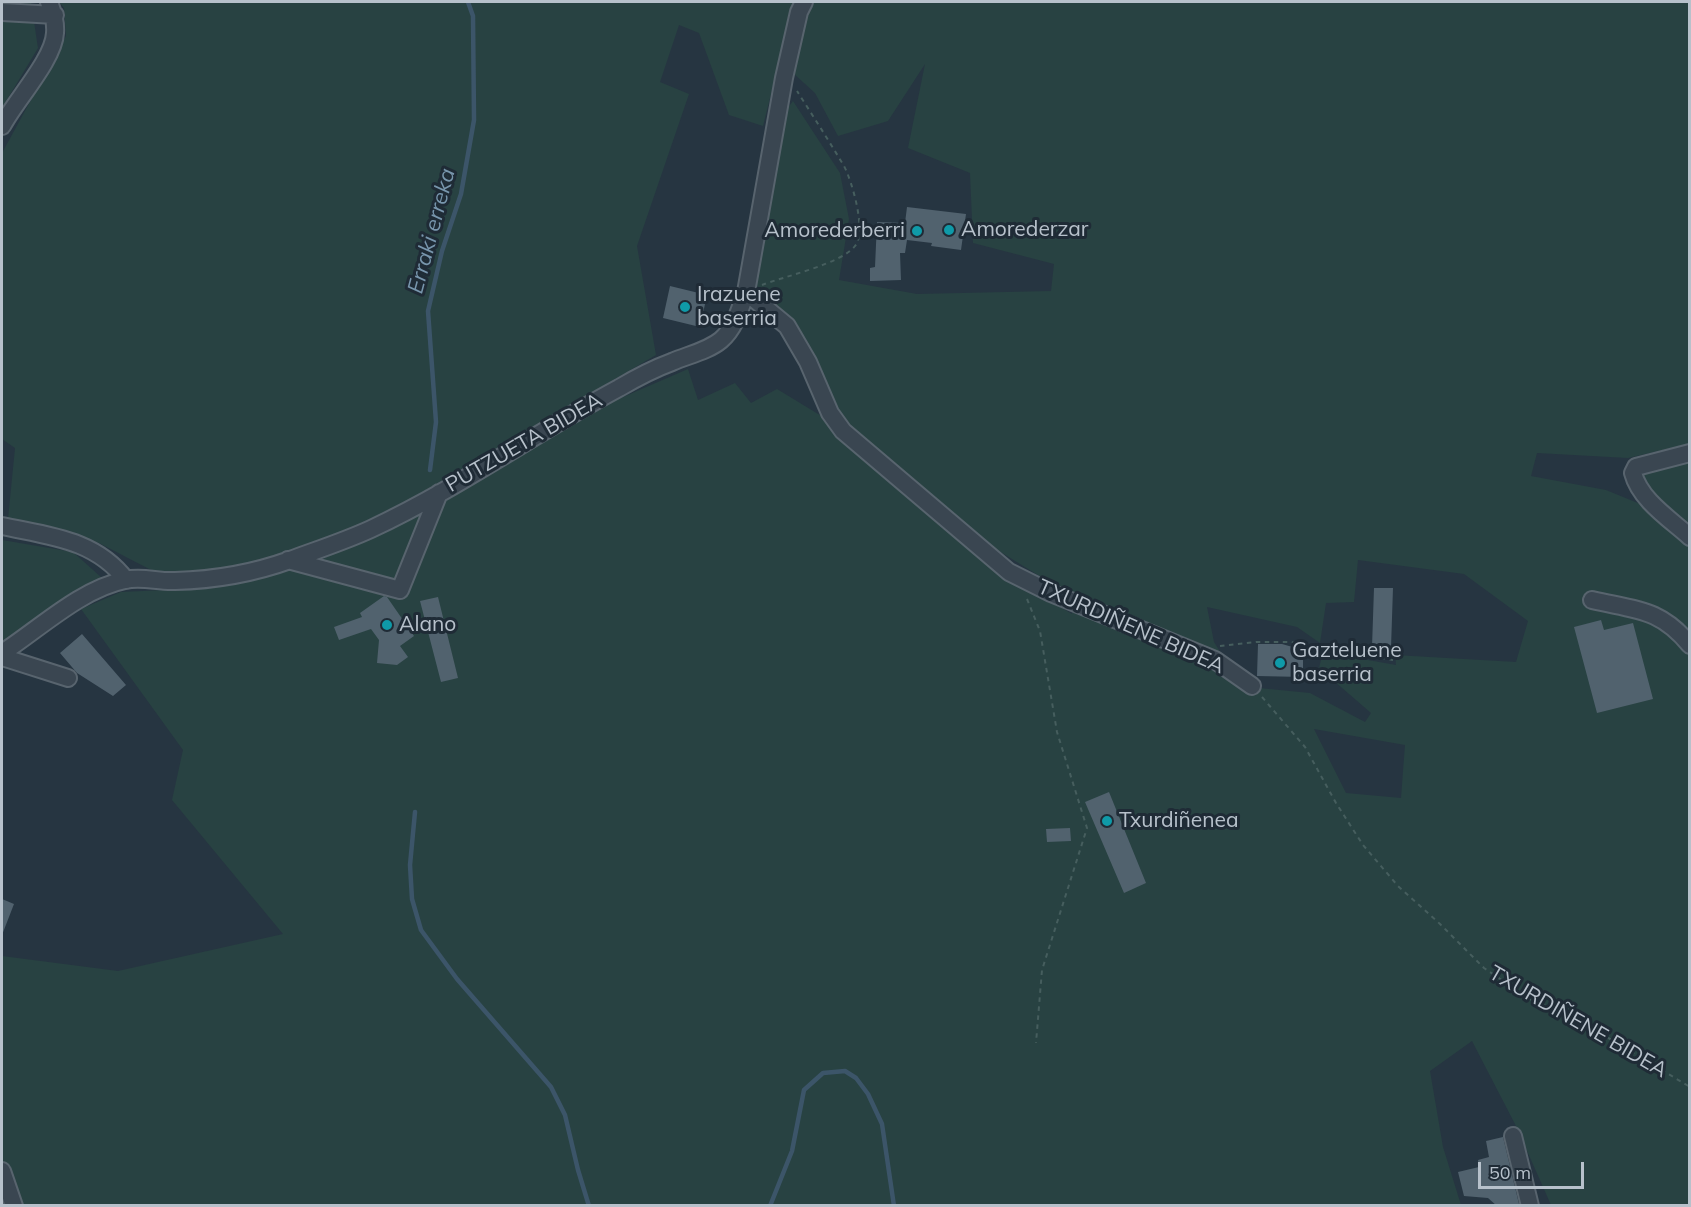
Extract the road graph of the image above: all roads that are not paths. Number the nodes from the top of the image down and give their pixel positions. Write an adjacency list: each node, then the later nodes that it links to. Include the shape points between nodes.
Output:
1 (804, 2): 5 (street, PUTZUETA BIDEA, via 784,78)
2 (52, 8): 3 (street); 4 (street, via 55,35 48,54)
3 (2, 12)
4 (2, 126)
5 (746, 292): 7 (street, PUTZUETA BIDEA, via 732,326 712,347 651,370); 16 (street, TXURDIÑENE BIDEA, via 787,326 797,340 830,413 843,430 1009,572 1215,660)
6 (1689, 453): 9 (street, via 1652,461 1636,467 1633,473 1648,499)
7 (438, 493): 10 (street, PUTZUETA BIDEA, via 371,529); 10 (street, via 400,590)
8 (2, 526): 11 (street, via 73,541 116,566)
9 (1689, 537)
10 (288, 560): 11 (street, PUTZUETA BIDEA, via 212,579)
11 (126, 579): 14 (street, PUTZUETA BIDEA, via 69,605)
12 (1592, 600): 13 (street, via 1654,614 1676,628)
13 (1689, 645)
14 (2, 655): 15 (street)
15 (68, 678)
16 (1252, 686)
17 (1513, 1136): 20 (street)
18 (2, 1171): 19 (street)
19 (14, 1206)
20 (1530, 1206)

